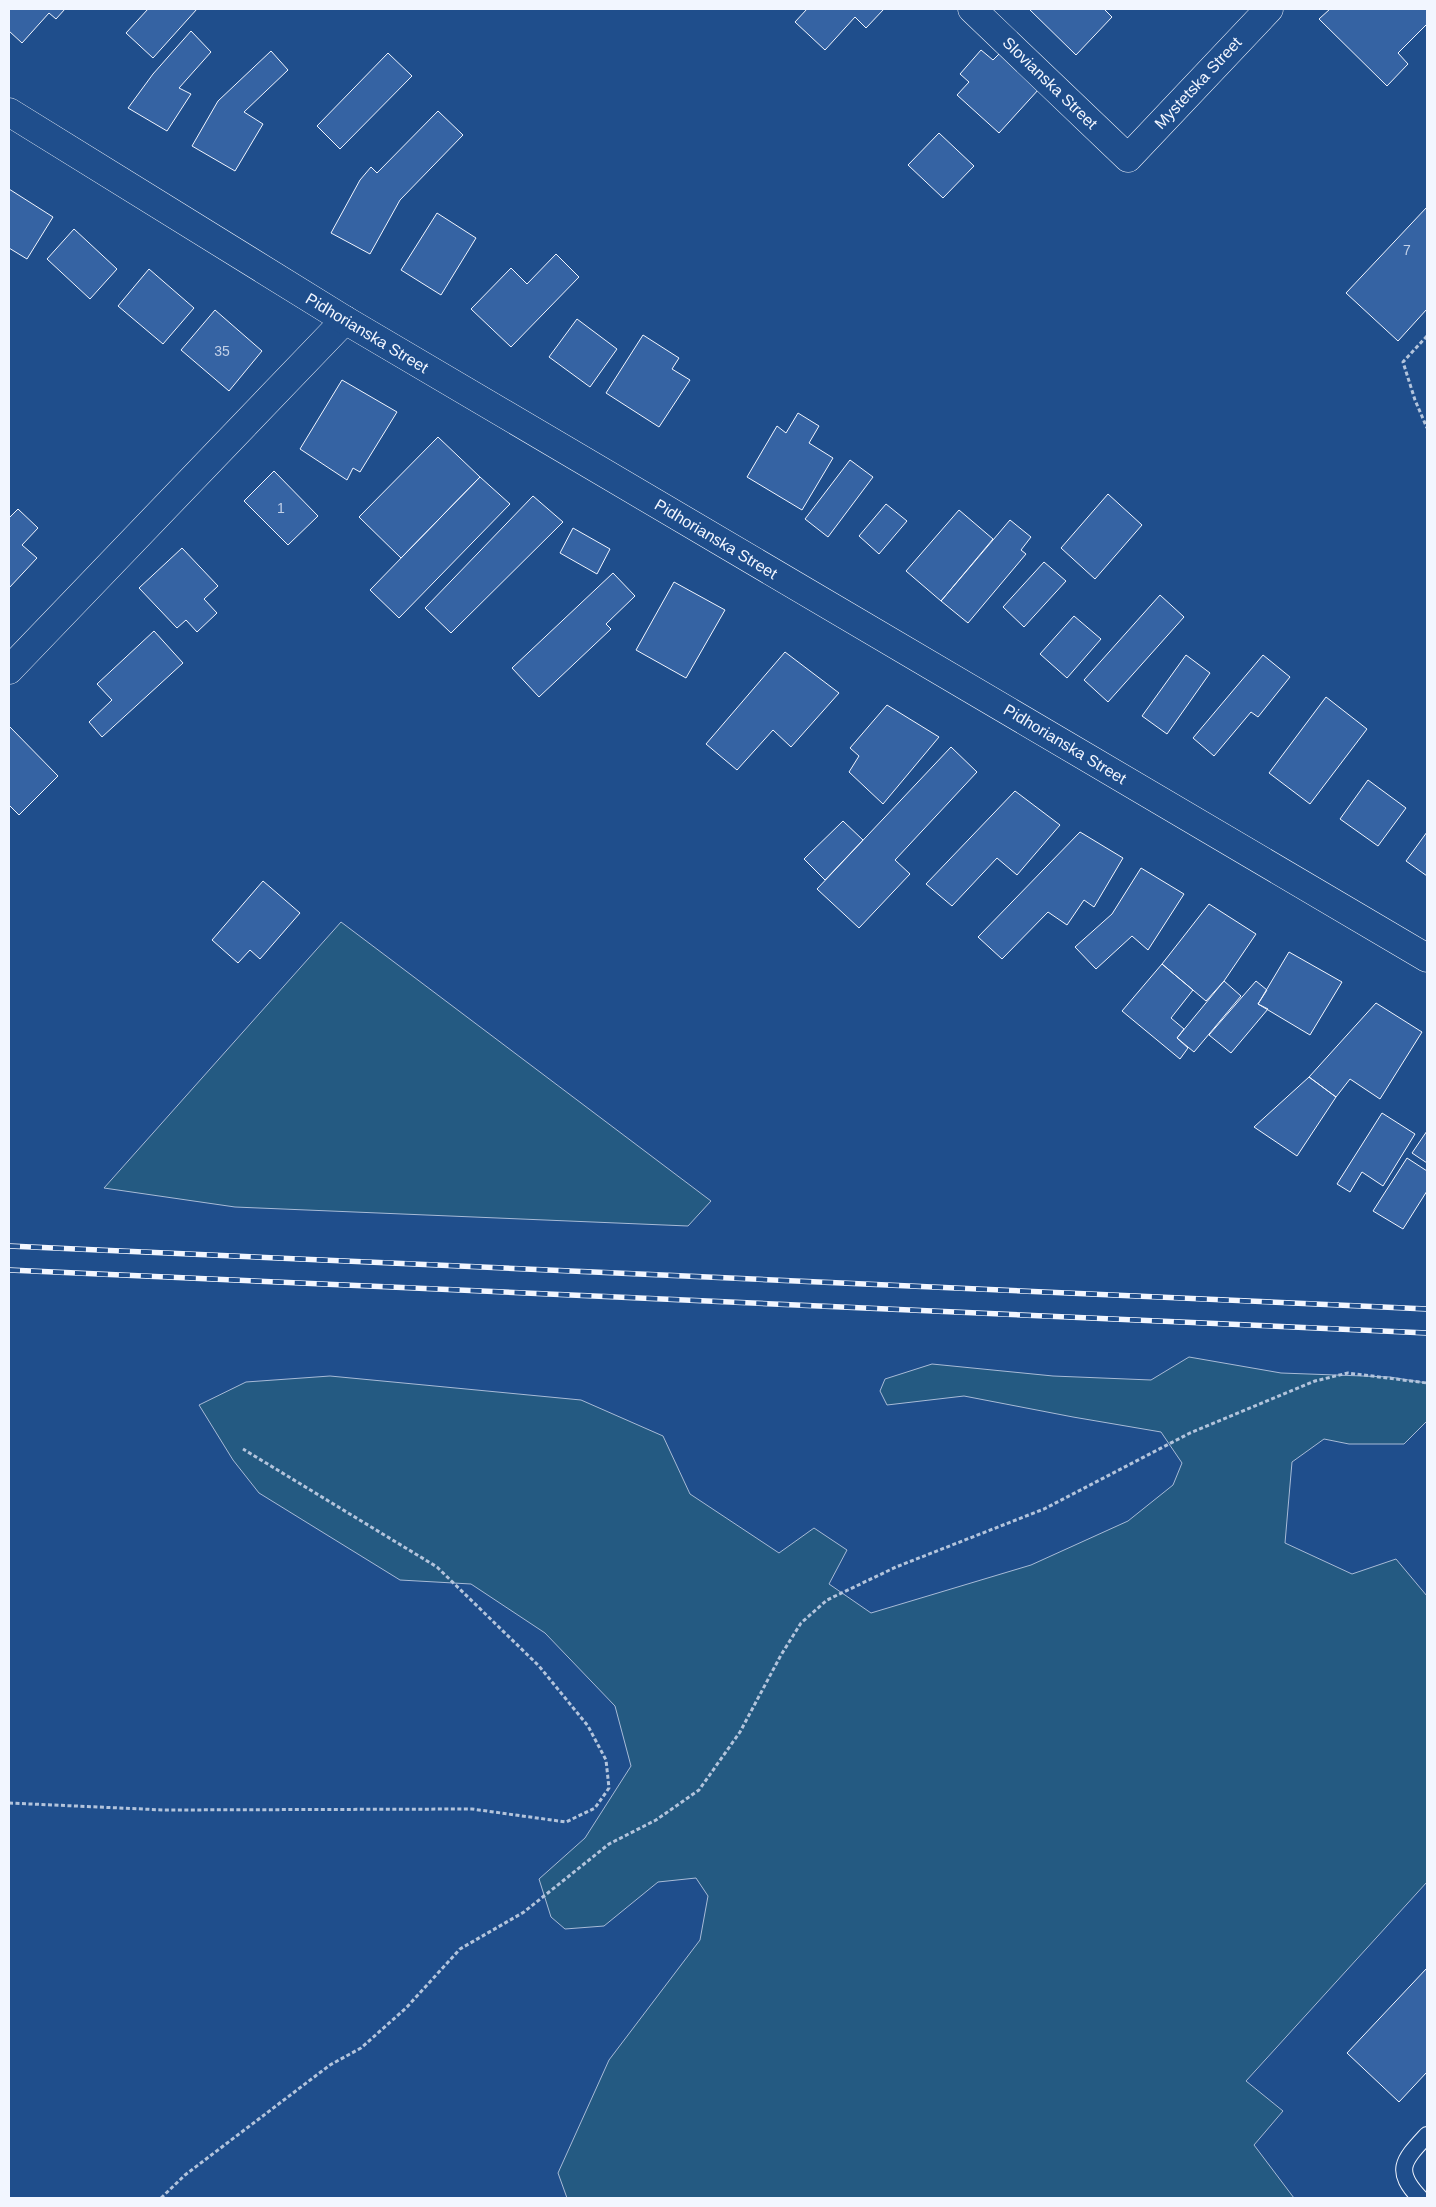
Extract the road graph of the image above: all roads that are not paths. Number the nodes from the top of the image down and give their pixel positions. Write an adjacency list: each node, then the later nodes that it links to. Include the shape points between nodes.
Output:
1 (972, 9): 4 (main road, Slovianska Street)
2 (1269, 9): 4 (main road, Mystetska Street)
3 (9, 112): 5 (main road, Pidhorianska Street)
4 (1128, 158)
5 (345, 320): 6 (main road); 7 (main road, Pidhorianska Street)
6 (9, 670)
7 (1427, 958)
8 (1427, 2135): 9 (lane, via 1406,2158 1403,2169 1407,2185)
9 (1420, 2198)

